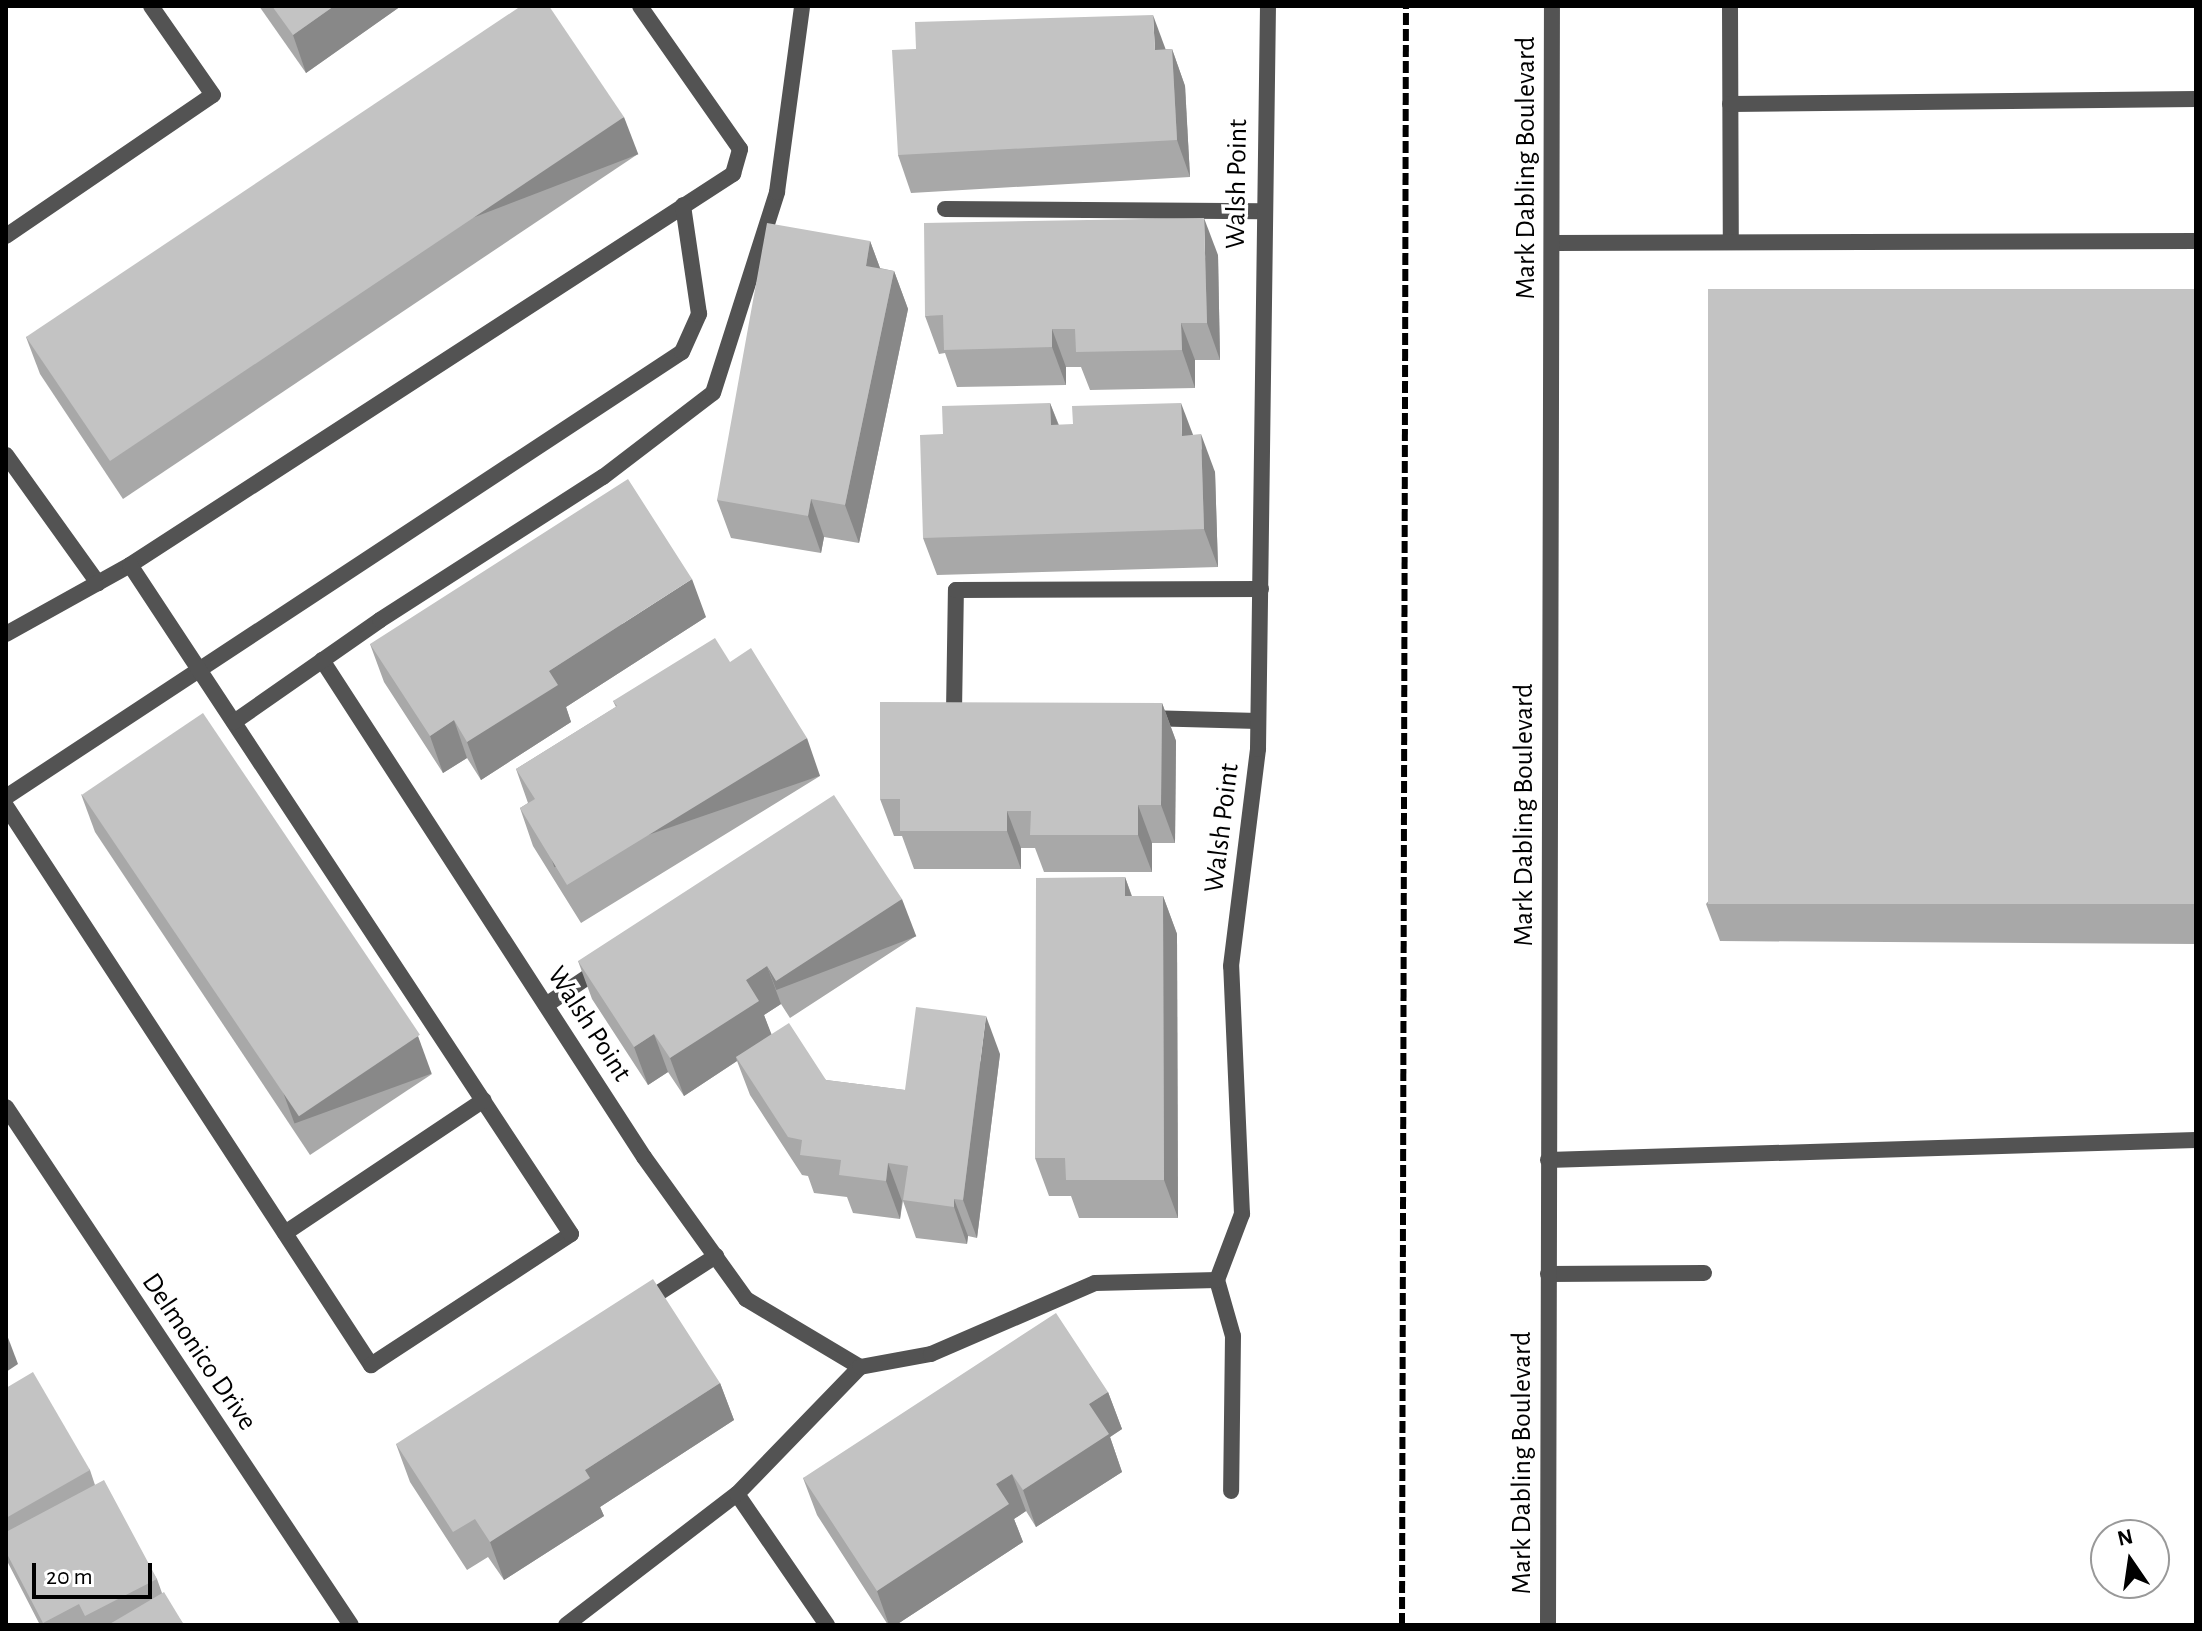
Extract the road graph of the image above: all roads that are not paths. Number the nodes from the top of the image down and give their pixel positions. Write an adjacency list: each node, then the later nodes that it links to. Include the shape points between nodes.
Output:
1 (151, 6): 12 (street, via 213,95)
2 (640, 6): 9 (street, via 740,149 733,174)
3 (802, 6): 21 (street, via 777,192 713,393 603,477)
4 (1268, 6): 11 (street, Walsh Point)
5 (1552, 6): 15 (street, Mark Dabling Boulevard)
6 (1730, 6): 8 (street)
7 (2196, 99): 8 (street)
8 (1730, 104): 14 (street)
9 (683, 205): 17 (street); 22 (street, via 699,314 682,352)
10 (945, 209): 11 (street)
11 (1262, 211): 19 (street, Walsh Point)
12 (6, 236)
13 (2196, 241): 14 (street)
14 (1731, 242): 15 (street)
15 (1553, 243): 34 (street, Mark Dabling Boulevard)
16 (6, 455): 18 (street)
17 (130, 565): 18 (street); 22 (street)
18 (98, 583): 20 (street)
19 (1261, 589): 23 (street, via 956,590 954,712); 25 (street, Walsh Point)
20 (6, 634)
21 (322, 660): 26 (street); 30 (street, Walsh Point)
22 (199, 670): 26 (street); 27 (street)
23 (985, 713)
24 (1122, 717): 25 (street)
25 (1258, 721): 39 (street, Walsh Point, via 1231,966 1242,1214)
26 (234, 722): 31 (street)
27 (6, 797)
28 (6, 806): 35 (street)
29 (612, 961): 30 (street)
30 (546, 1005): 36 (street, Walsh Point)
31 (484, 1100): 35 (street); 35 (street, via 571,1234 371,1365)
32 (6, 1107): 44 (street, Delmonico Drive)
33 (2196, 1140): 34 (street)
34 (1548, 1160): 38 (street, Mark Dabling Boulevard)
35 (285, 1233)
36 (716, 1256): 40 (street); 41 (street, Walsh Point, via 746,1299)
37 (1704, 1273): 38 (street)
38 (1548, 1274): 47 (street, Mark Dabling Boulevard)
39 (1217, 1280): 41 (street, via 1095,1283 931,1354); 42 (street, via 1233,1336)
40 (625, 1315)
41 (860, 1367): 43 (street)
42 (1231, 1491)
43 (737, 1494): 45 (street); 46 (street)
44 (351, 1625)
45 (566, 1625)
46 (827, 1625)
47 (1548, 1625)

